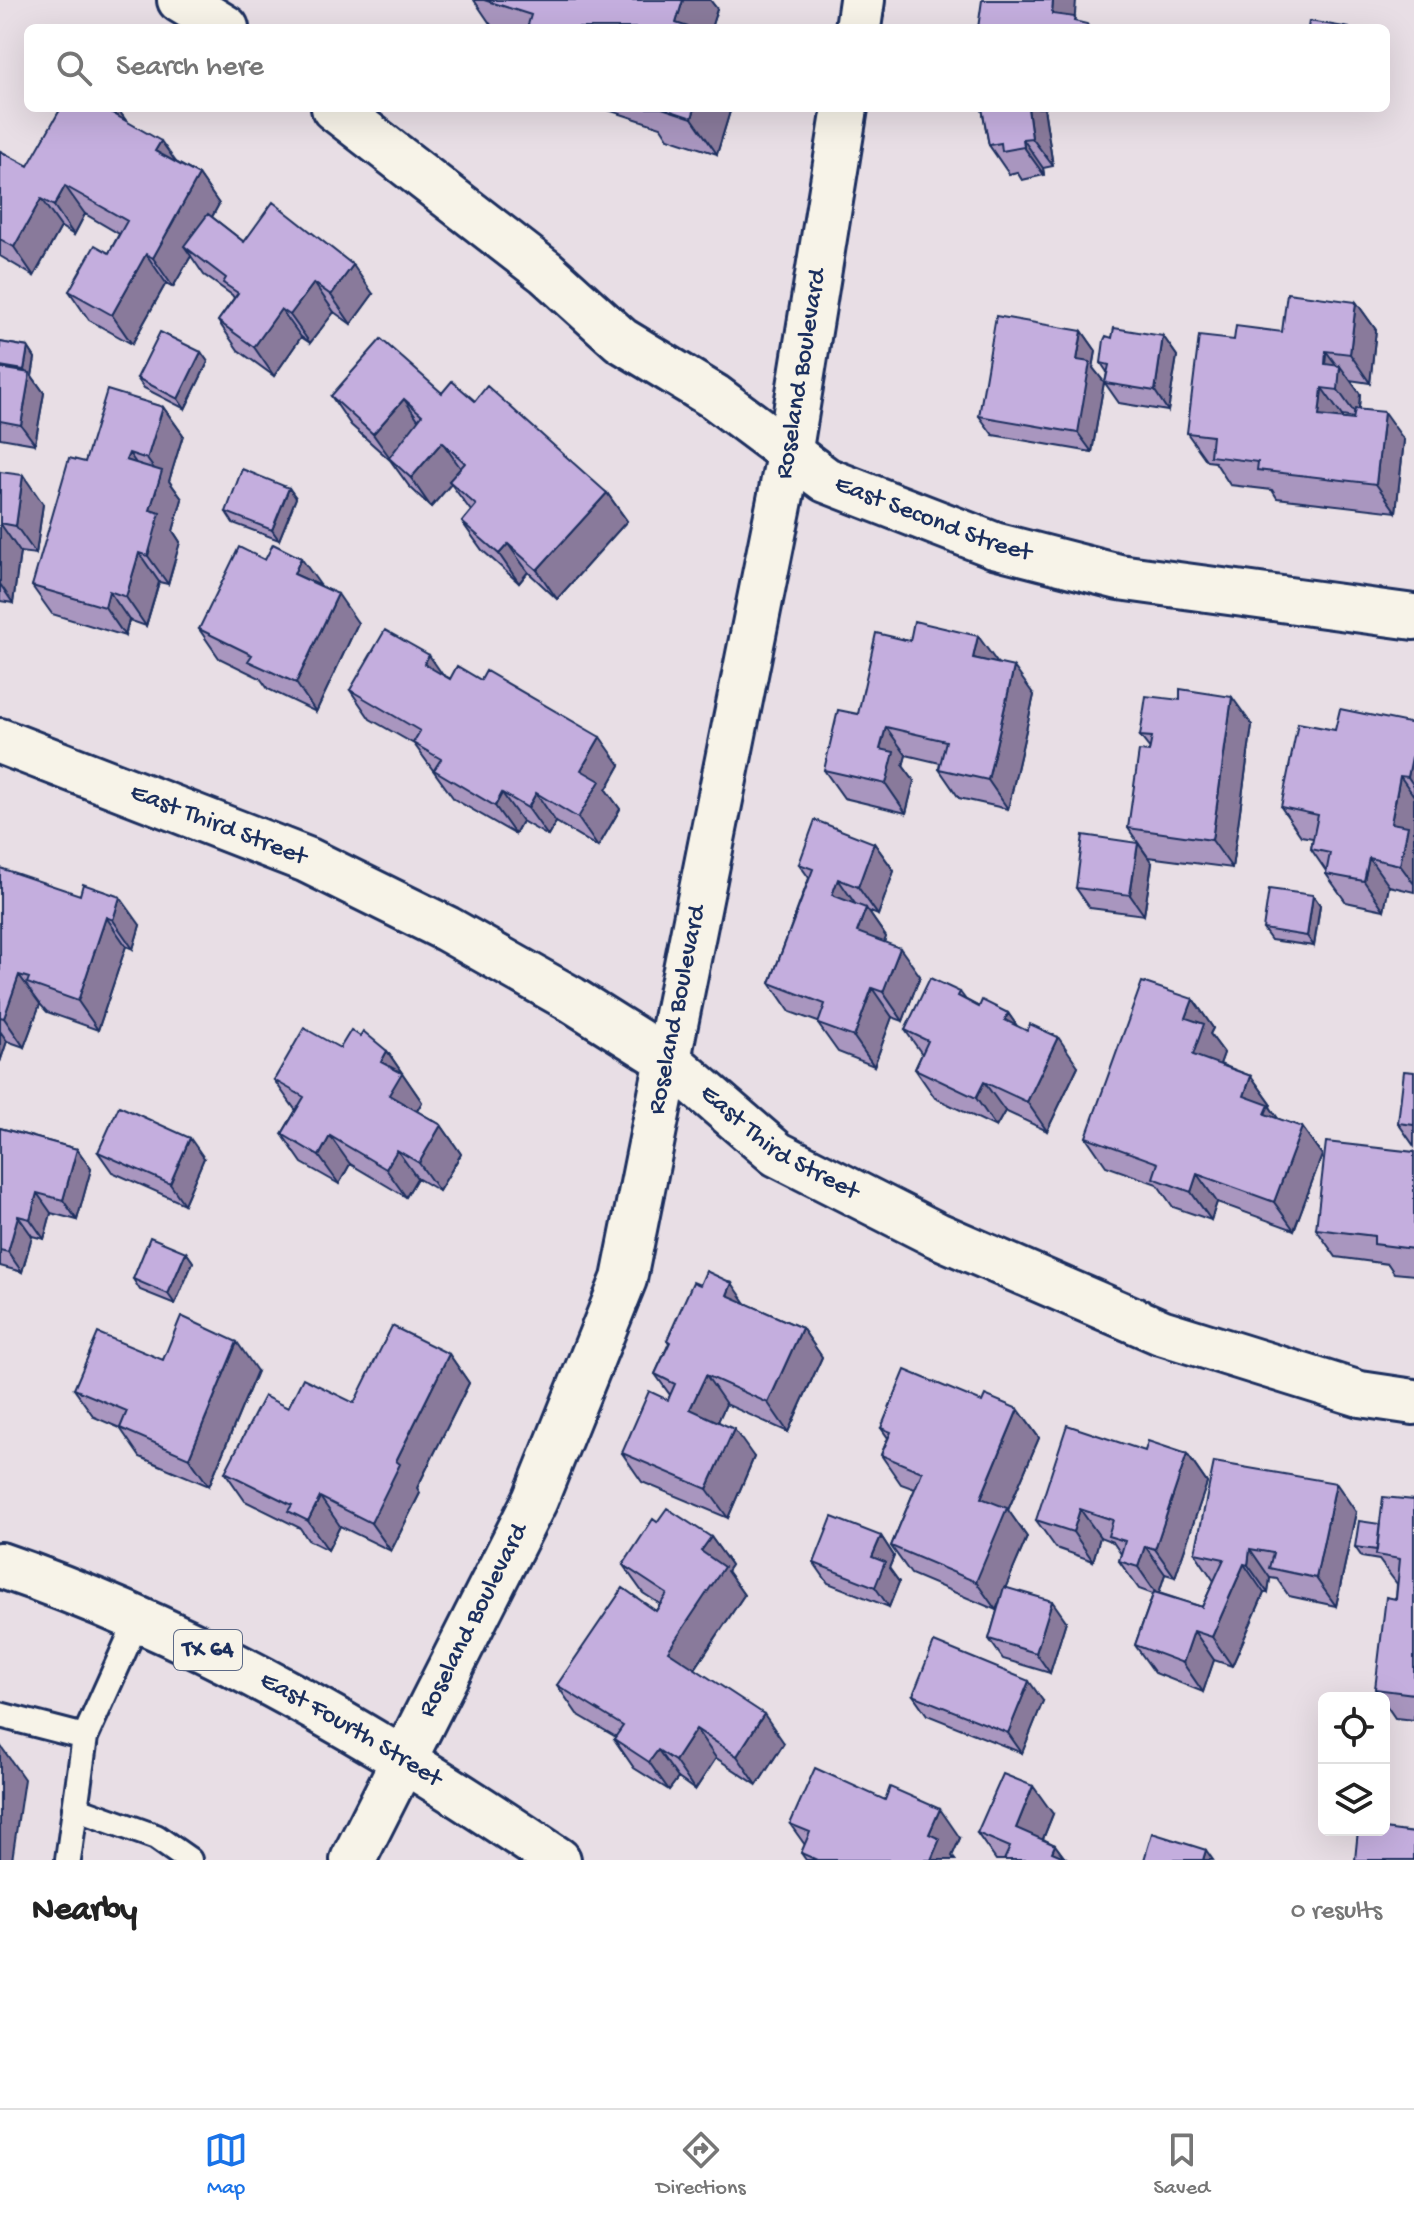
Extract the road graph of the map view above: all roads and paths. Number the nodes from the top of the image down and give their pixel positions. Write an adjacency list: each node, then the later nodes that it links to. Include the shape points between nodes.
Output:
1 (180, 0): 3 (street)
2 (862, 0): 4 (street)
3 (219, 24)
4 (859, 24)
5 (339, 112): 7 (street, East Second Street, via 546,272 621,340 715,397)
6 (844, 112): 7 (street, Roseland Boulevard)
7 (789, 455): 8 (street, East Second Street, via 826,480 1008,549 1119,577); 10 (street, Roseland Boulevard)
8 (1414, 617)
9 (0, 741): 10 (street, East Third Street, via 307,860 461,937)
10 (668, 1060): 11 (street, East Third Street, via 777,1154 937,1235 1161,1332 1360,1394); 16 (street, Roseland Boulevard, via 624,1279 535,1500)
11 (1414, 1402)
12 (0, 1565): 13 (street, East Fourth Street / TX 64)
13 (139, 1617): 15 (lane); 16 (street, East Fourth Street / TX 64, via 277,1685)
14 (0, 1715): 15 (lane)
15 (85, 1737): 17 (lane)
16 (405, 1760): 20 (street, Roseland Boulevard); 21 (street, East Fourth Street / TX 64)
17 (75, 1808): 18 (lane); 19 (lane, via 156,1837)
18 (68, 1860)
19 (189, 1860)
20 (353, 1860)
21 (558, 1860)

